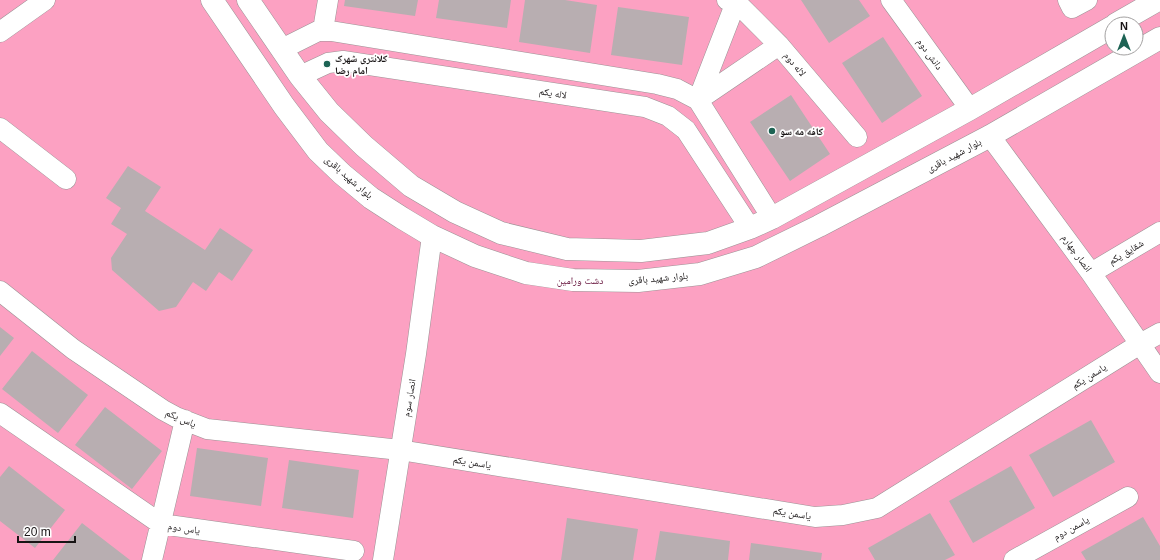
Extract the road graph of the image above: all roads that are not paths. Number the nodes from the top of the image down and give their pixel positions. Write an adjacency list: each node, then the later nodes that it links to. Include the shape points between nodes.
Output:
1 (212, 0): 27 (street, بلوار شهید باقری, via 318,151 371,198)
2 (248, 0): 16 (street)
3 (328, 0): 11 (street)
4 (891, 0): 19 (street, دانش دوم)
5 (1068, 0): 6 (street, via 1072,8)
6 (1087, 0)
7 (1158, 0): 10 (street)
8 (732, 1): 15 (street, لاله دوم); 18 (street)
9 (31, 3): 12 (street)
10 (1130, 16)
11 (323, 30): 16 (street); 18 (street, via 657,84 677,89)
12 (0, 32)
13 (1104, 32): 19 (street)
14 (1160, 38): 21 (street, بلوار شهید باقری)
15 (779, 45): 18 (street); 22 (street, لاله دوم)
16 (282, 49): 17 (street)
17 (300, 76): 25 (street, via 329,112 411,186 455,212 502,233 567,249 641,250 708,243); 25 (street, لاله یکم, via 328,63 343,61 645,107 668,116 686,130)
18 (698, 100): 24 (street)
19 (970, 109): 21 (street); 24 (street)
20 (0, 128): 23 (street)
21 (990, 136): 27 (street, بلوار شهید باقری, via 756,257 700,274 638,281 573,280 526,273 475,256); 28 (street, انصار چهارم)
22 (857, 137)
23 (66, 180)
24 (772, 218): 25 (street)
25 (750, 228)
26 (1160, 232): 28 (street, شقایق یکم)
27 (432, 236): 35 (street, انصار سوم)
28 (1091, 273): 31 (street, انصار چهارم)
29 (0, 291): 34 (street, یاس یکم, via 73,349 163,410)
30 (1160, 333): 31 (street, یاسمن یکم)
31 (1140, 344): 32 (street, انصار چهارم); 35 (street, یاسمن یکم, via 877,508 843,515 815,517)
32 (1160, 373)
33 (0, 413): 37 (street, یاس دوم)
34 (185, 420): 35 (street, یاس یکم, via 207,429); 37 (street)
35 (400, 450): 40 (street, انصار سوم)
36 (1128, 497): 41 (street, یاسمن دوم)
37 (161, 524): 38 (street, یاس دوم); 39 (street)
38 (354, 551)
39 (152, 560)
40 (383, 560)
41 (1014, 560)

